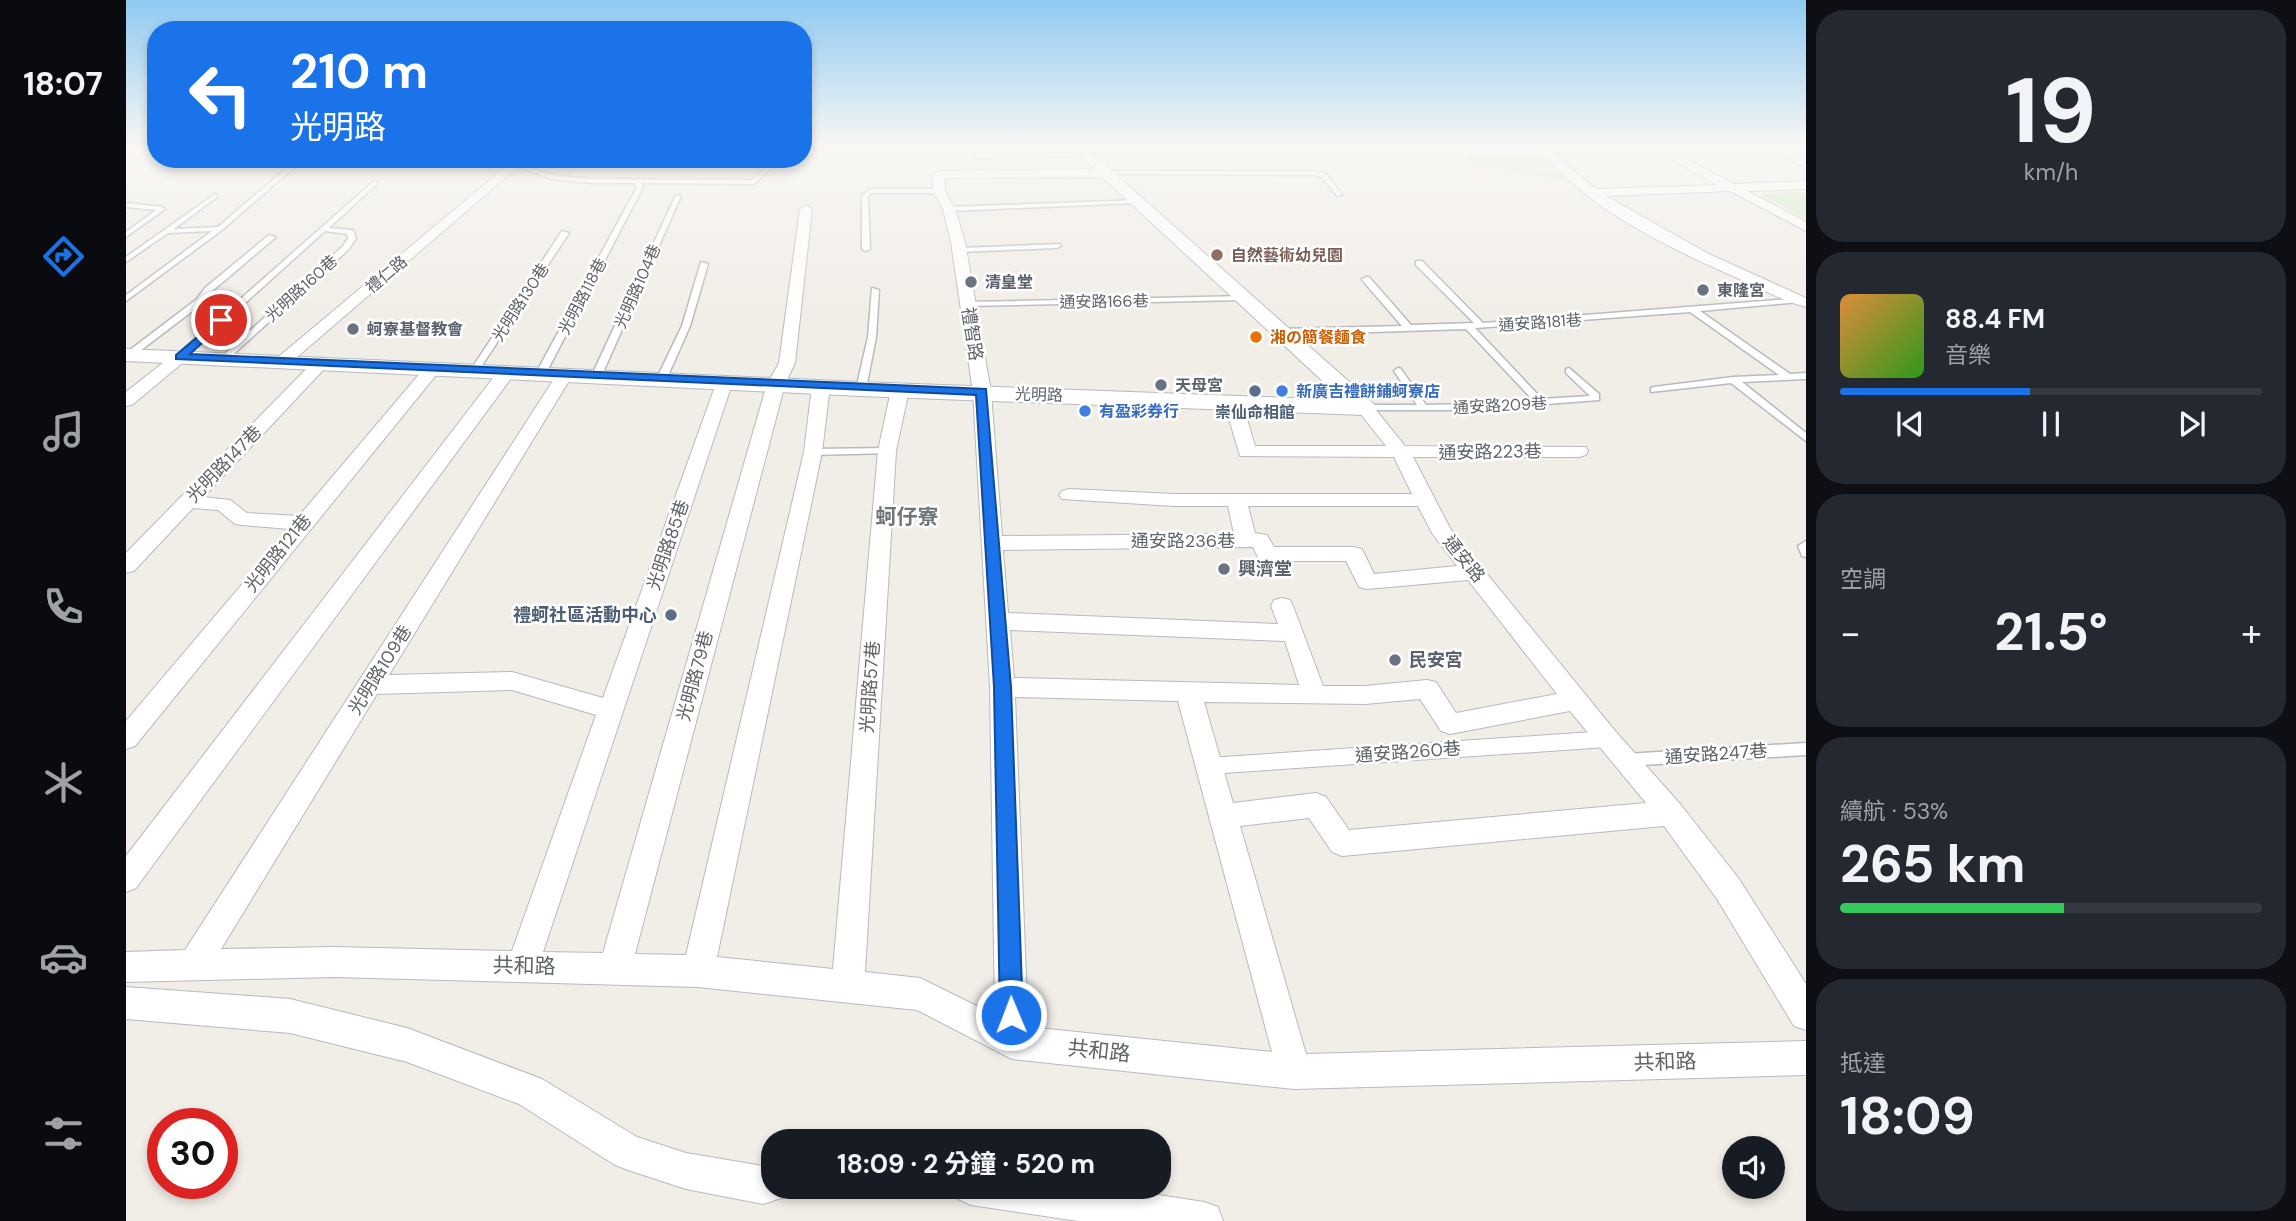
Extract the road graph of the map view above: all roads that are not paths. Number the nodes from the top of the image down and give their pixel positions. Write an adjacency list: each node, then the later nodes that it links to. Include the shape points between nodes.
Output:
1 (126, 205): 17 (lane, via 162,209)
2 (203, 205): 22 (lane)
3 (248, 205): 19 (lane)
4 (350, 205): 21 (lane)
5 (468, 205): 46 (street, 禮仁路)
6 (632, 205): 53 (lane, 光明路118巷)
7 (674, 205): 55 (lane, 光明路104巷)
8 (865, 205): 27 (lane)
9 (947, 205): 15 (street, 禮智路)
10 (1043, 205): 15 (lane)
11 (1140, 205): 34 (street, 通安路)
12 (1614, 205): 36 (street, via 1656,232)
13 (1764, 205): 18 (street)
14 (806, 209): 60 (street, via 787,363)
15 (949, 209): 28 (street, 禮智路)
16 (126, 224): 17 (lane)
17 (142, 225): 24 (lane)
18 (1806, 227)
19 (220, 229): 20 (lane); 22 (lane); 35 (lane)
20 (234, 229)
21 (323, 229): 44 (lane); 45 (lane, 光明路160巷, via 350,232 352,238)
22 (167, 231): 29 (lane)
23 (565, 233): 49 (lane, 光明路130巷)
24 (126, 235)
25 (272, 237): 43 (lane, via 200,301)
26 (1058, 246): 28 (lane)
27 (866, 249)
28 (960, 250): 37 (street, 禮智路)
29 (126, 260)
30 (1419, 263): 40 (lane)
31 (704, 264): 57 (lane, via 686,326)
32 (1366, 279): 41 (lane)
33 (875, 290): 62 (lane, via 872,337)
34 (1242, 298): 37 (lane, 通安路166巷); 42 (street, 通安路)
35 (126, 299)
36 (1804, 301): 38 (lane, 通安路181巷)
37 (967, 303): 65 (street, 禮智路)
38 (1692, 309): 40 (lane, 通安路181巷); 56 (lane)
39 (1468, 326): 40 (lane, 通安路181巷); 41 (lane, 通安路181巷); 68 (lane)
40 (1481, 326)
41 (1409, 328): 42 (lane, 通安路181巷)
42 (1280, 332): 69 (street, 通安路)
43 (127, 355): 44 (street, 光明路)
44 (180, 357): 45 (street, 光明路); 66 (street)
45 (223, 359): 46 (street, 光明路)
46 (283, 361): 47 (street, 光明路)
47 (321, 363): 48 (street, 光明路); 79 (street, 光明路147巷)
48 (433, 369): 49 (street, 光明路); 80 (street, 光明路121巷)
49 (474, 371): 52 (street, 光明路)
50 (1398, 371): 70 (lane)
51 (1569, 371): 68 (lane, 通安路209巷, via 1596,398)
52 (506, 373): 53 (street, 光明路); 103 (street)
53 (552, 375): 55 (street, 光明路); 90 (street, 光明路109巷)
54 (1806, 376): 56 (lane)
55 (596, 377): 57 (street, 光明路)
56 (1788, 377): 58 (lane)
57 (662, 379): 59 (street, 光明路)
58 (1733, 380): 64 (lane); 71 (lane)
59 (725, 382): 60 (street, 光明路); 95 (street, 光明路85巷)
60 (776, 384): 61 (street, 光明路); 107 (street, 光明路79巷)
61 (821, 386): 62 (street, 光明路); 74 (street)
62 (861, 388): 63 (street, 光明路)
63 (900, 390): 65 (street, 光明路); 72 (street, 光明路57巷)
64 (1654, 390)
65 (982, 392): 67 (street, 光明路); 82 (street, 禮智路)
66 (126, 401)
67 (1233, 402): 69 (street, 光明路); 75 (street, via 1247,452)
68 (1541, 403): 70 (lane, 通安路209巷)
69 (1366, 408): 70 (lane, 通安路209巷); 75 (street, 通安路)
70 (1424, 408)
71 (1806, 438)
72 (887, 451): 74 (lane); 109 (street, 光明路57巷)
73 (1579, 451): 75 (street, 通安路223巷)
74 (813, 452): 108 (street)
75 (1401, 453): 78 (street, 通安路)
76 (1069, 495): 77 (street)
77 (1237, 500): 78 (street); 81 (street)
78 (1427, 500): 86 (street, 通安路, via 1442,533)
79 (188, 502): 80 (street, via 223,504 242,519); 85 (street, 光明路147巷)
80 (303, 523): 96 (street, 光明路121巷)
81 (1246, 540): 82 (street, 通安路236巷); 86 (street, 通安路236巷, via 1260,540 1267,554 1354,554 1367,582)
82 (992, 542): 88 (street, 禮智路)
83 (1806, 545): 84 (lane)
84 (1806, 553)
85 (126, 566)
86 (1473, 572): 94 (street, 通安路)
87 (1282, 606): 89 (street)
88 (998, 621): 89 (street); 91 (street, 禮智路)
89 (1294, 633): 93 (street)
90 (371, 685): 95 (street, via 512,681); 104 (street, 光明路109巷)
91 (1002, 687): 92 (street); 112 (street, 禮智路)
92 (1188, 694): 93 (street); 100 (street)
93 (1314, 695): 94 (street, via 1427,689 1450,724)
94 (1577, 699): 97 (street, 通安路)
95 (611, 710): 106 (street, 光明路85巷)
96 (126, 739)
97 (1607, 739): 99 (street, 通安路); 100 (street, 通安路260巷)
98 (1806, 749): 99 (lane, 通安路247巷)
99 (1626, 760): 101 (street, 通安路)
100 (1209, 766): 102 (street)
101 (1671, 813): 102 (street, via 1342,843 1316,805); 111 (street, 通安路, via 1728,889)
102 (1222, 816): 114 (street)
103 (126, 879)
104 (194, 964): 105 (street, 共和路); 106 (street, 共和路)
105 (126, 967)
106 (522, 967): 107 (street, 共和路)
107 (615, 968): 108 (street, 共和路)
108 (698, 971): 109 (street, 共和路)
109 (848, 985): 112 (street, 共和路, via 920,994)
110 (126, 1003): 115 (street, via 290,1016 407,1045 530,1091 628,1152 686,1171)
111 (1806, 1014)
112 (1012, 1042): 114 (street, 共和路)
113 (1806, 1058): 114 (street, 共和路)
114 (1294, 1072)
115 (761, 1185)
116 (1058, 1199): 117 (street)
117 (1204, 1221)

